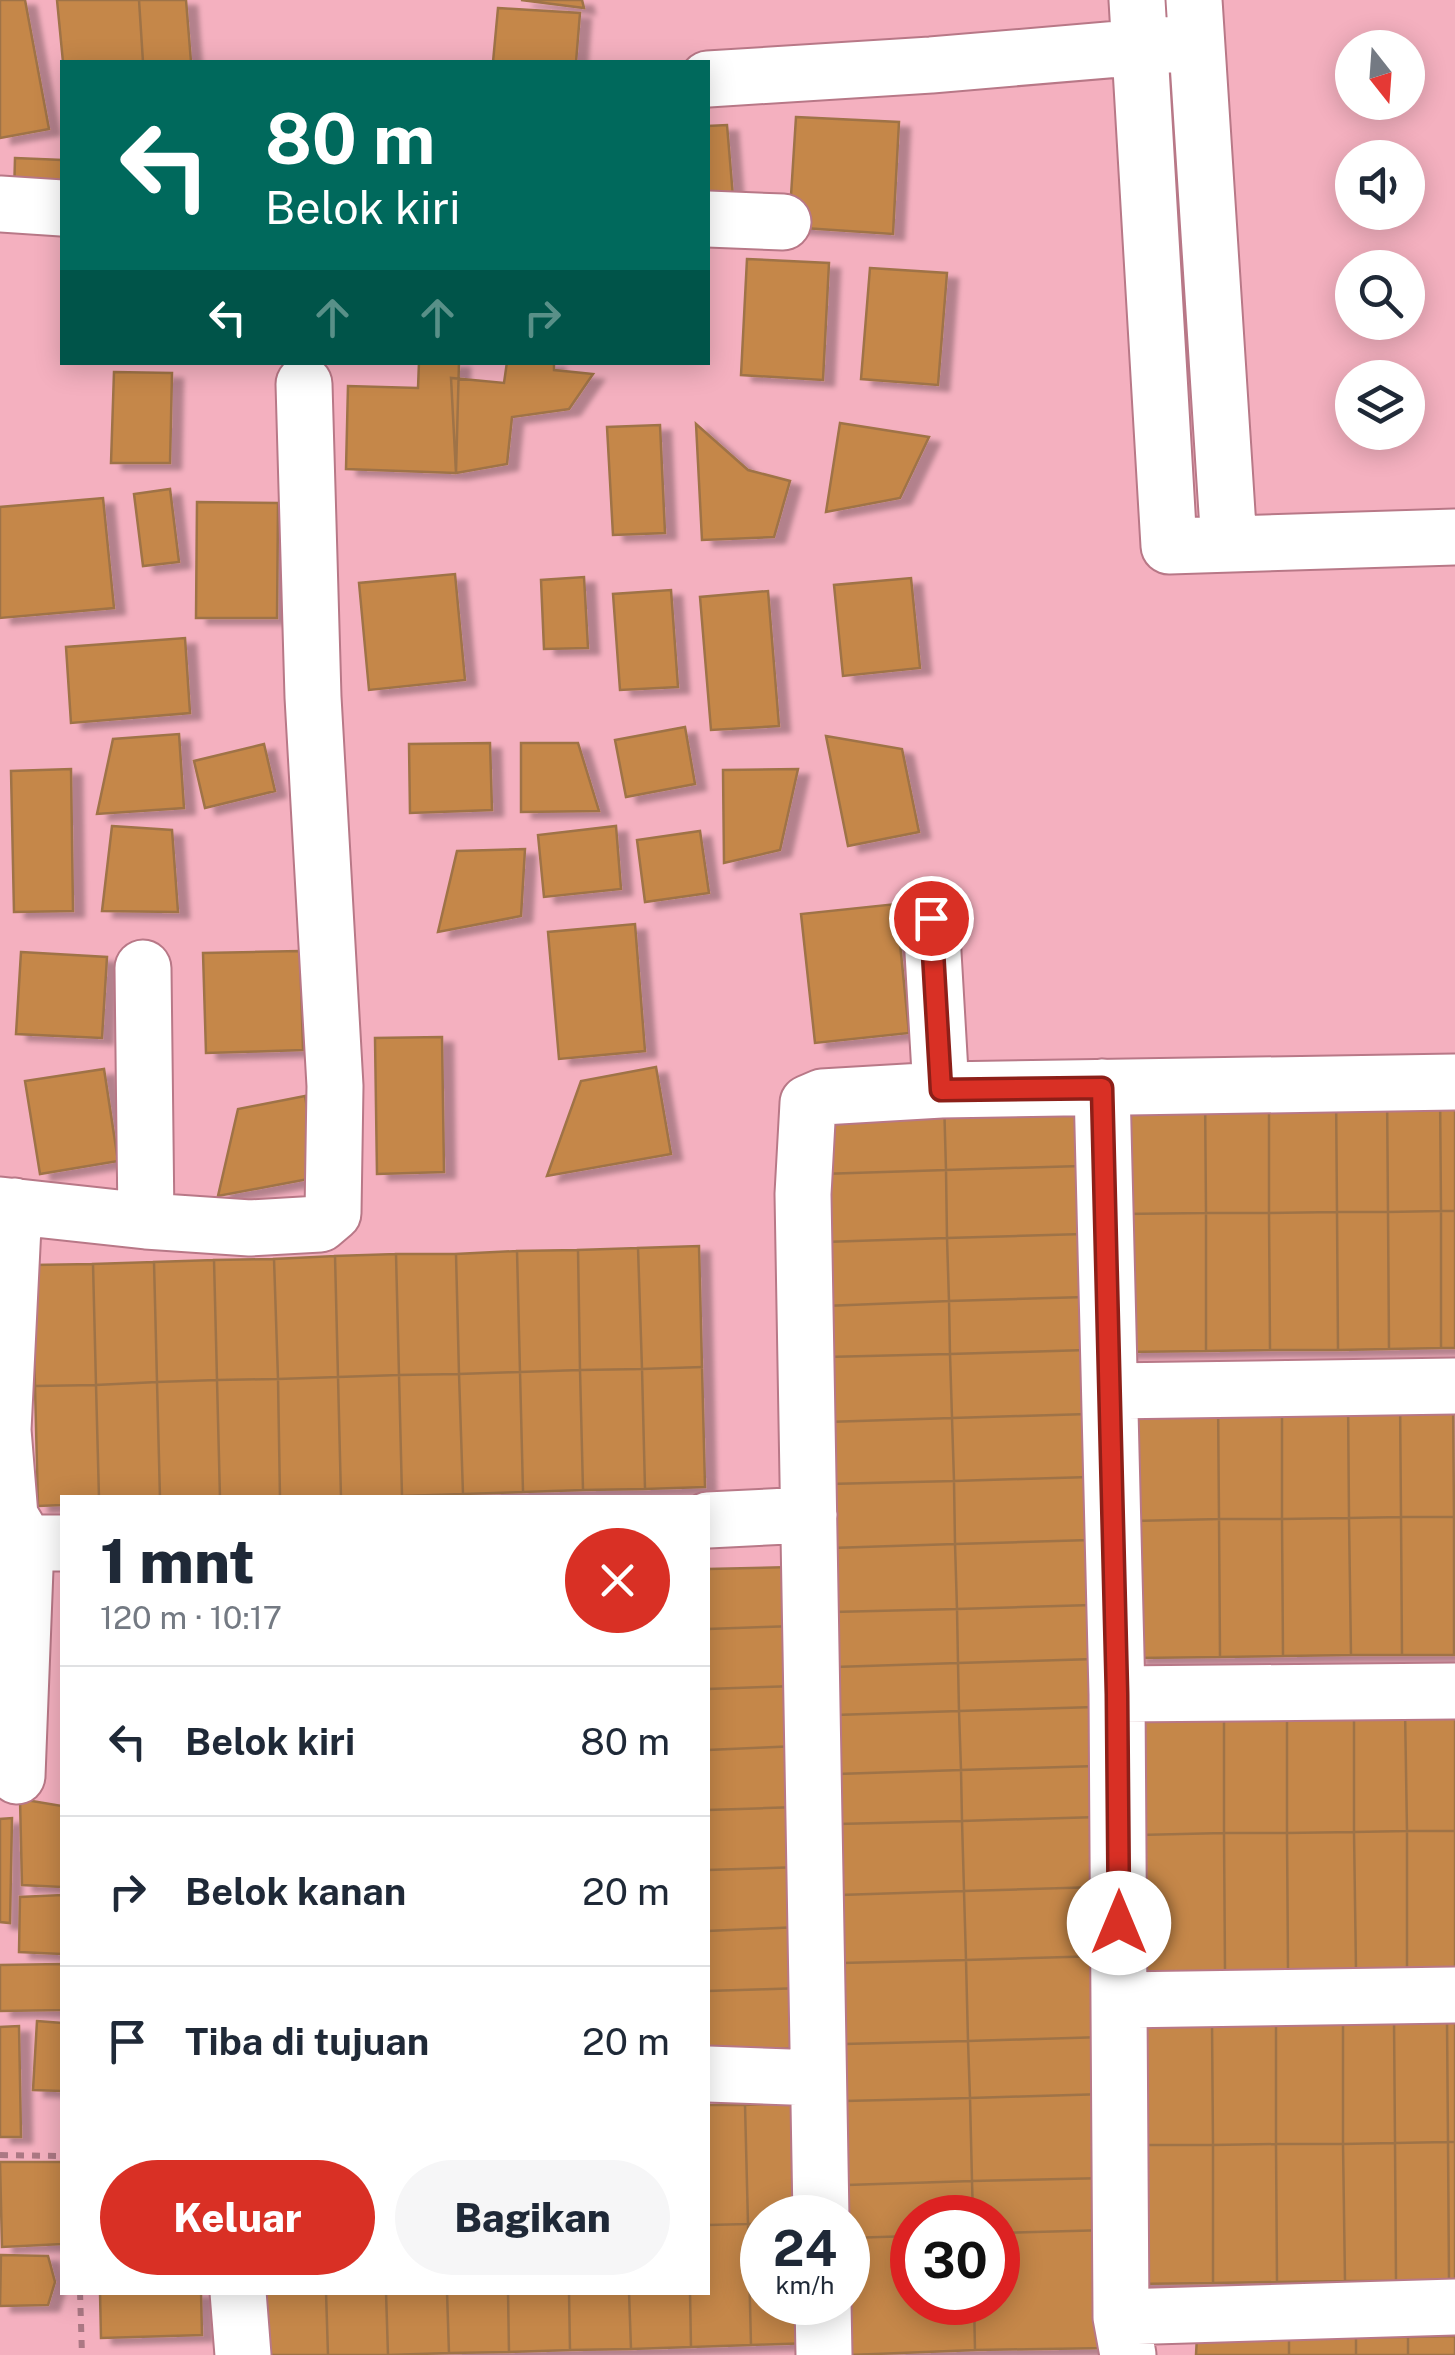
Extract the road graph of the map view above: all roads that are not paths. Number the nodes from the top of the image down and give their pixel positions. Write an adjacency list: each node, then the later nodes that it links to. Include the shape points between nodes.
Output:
1 (1139, 22): 2 (street); 3 (street, via 931,65); 10 (street, via 1169,546)
2 (1195, 22): 10 (street)
3 (710, 78)
4 (0, 204): 5 (street)
5 (60, 208)
6 (710, 218): 7 (street)
7 (783, 222)
8 (304, 384): 17 (street, via 312,697 335,1086 334,1207 320,1224 250,1228)
9 (1455, 537): 10 (street)
10 (1229, 544)
11 (931, 918): 15 (street)
12 (144, 968): 17 (street)
13 (1455, 1082): 14 (street)
14 (1102, 1088): 15 (street); 19 (street)
15 (941, 1090): 20 (street, via 822,1097 806,1106)
16 (7, 1206): 17 (street); 22 (street, via 3,1430 10,1516)
17 (146, 1221)
18 (1455, 1386): 19 (street)
19 (1110, 1391): 24 (street)
20 (809, 1515): 21 (street); 29 (street)
21 (710, 1520)
22 (44, 1543): 25 (street)
23 (1455, 1691): 24 (street)
24 (1117, 1694): 27 (street)
25 (26, 1775)
26 (1455, 1995): 27 (street)
27 (1120, 2000): 34 (street)
28 (710, 2074): 29 (street)
29 (818, 2078): 30 (street)
30 (821, 2195)
31 (238, 2295): 35 (street)
32 (1455, 2307): 34 (street)
33 (823, 2325): 36 (street)
34 (1124, 2336)
35 (243, 2355)
36 (824, 2355)

